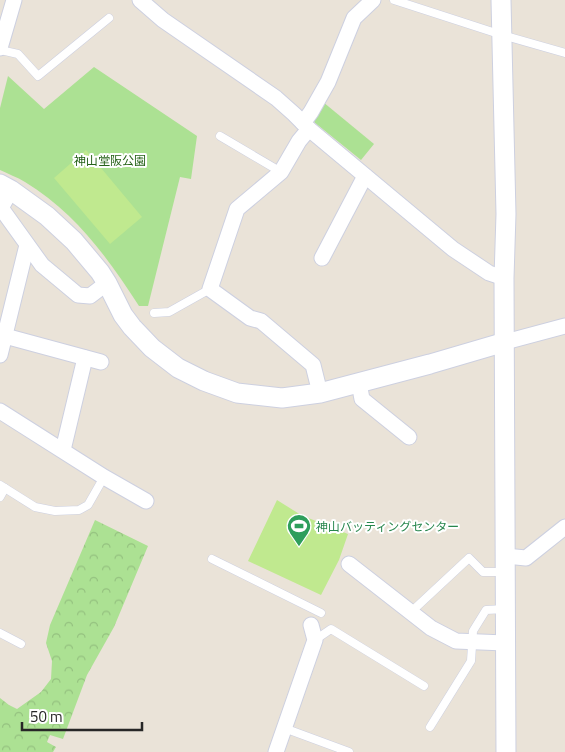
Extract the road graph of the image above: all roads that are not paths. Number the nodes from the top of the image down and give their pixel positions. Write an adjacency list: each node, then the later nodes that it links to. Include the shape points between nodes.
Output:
1 (14, 0): 8 (street)
2 (140, 0): 10 (street, via 163,20 276,98)
3 (374, 0): 10 (street, via 354,18)
4 (394, 0): 7 (lane)
5 (501, 0): 7 (street)
6 (109, 18): 8 (lane, via 38,76 18,54)
7 (502, 35): 9 (lane); 17 (street, via 506,214)
8 (0, 49)
9 (565, 54)
10 (306, 126): 12 (street); 13 (street)
11 (220, 136): 12 (lane)
12 (281, 172): 19 (street, via 237,209)
13 (365, 176): 16 (street); 17 (street, via 453,249 489,273)
14 (6, 187): 15 (street, via 1,208); 18 (street, via 47,216 74,241)
15 (27, 245): 18 (street, via 42,265 78,295 90,296); 22 (street)
16 (322, 258)
17 (504, 278): 23 (street)
18 (107, 283): 28 (street, via 132,327 152,348 178,368 204,382 237,393 282,398)
19 (210, 289): 20 (lane, via 169,312); 28 (street, via 250,318 260,321 313,365)
20 (154, 313)
21 (565, 326): 23 (street)
22 (5, 336): 24 (street); 25 (street)
23 (505, 342): 27 (street); 39 (street)
24 (0, 355)
25 (85, 358): 26 (street); 31 (street)
26 (101, 362)
27 (359, 383): 28 (street); 30 (street, via 362,399)
28 (320, 393)
29 (0, 411): 31 (street)
30 (409, 437)
31 (63, 450): 32 (street)
32 (104, 477): 33 (lane, via 88,505 79,510 55,511 35,507); 35 (street)
33 (3, 487): 34 (lane)
34 (0, 497)
35 (146, 501)
36 (565, 527): 39 (street, via 526,558)
37 (212, 559): 42 (lane)
38 (349, 564): 41 (street)
39 (505, 564): 40 (street); 41 (lane, via 483,572 469,558)
40 (505, 609): 46 (lane, via 486,610 473,631); 47 (street)
41 (411, 612): 46 (street, via 431,628 456,641)
42 (321, 613)
43 (311, 625): 45 (street)
44 (0, 633): 48 (lane)
45 (315, 640): 49 (lane, via 331,628); 51 (street)
46 (471, 642): 47 (street); 50 (lane, via 471,661)
47 (505, 643): 54 (street)
48 (21, 644)
49 (424, 686)
50 (430, 727)
51 (284, 728): 52 (street); 53 (lane)
52 (276, 752)
53 (349, 752)
54 (506, 752)

